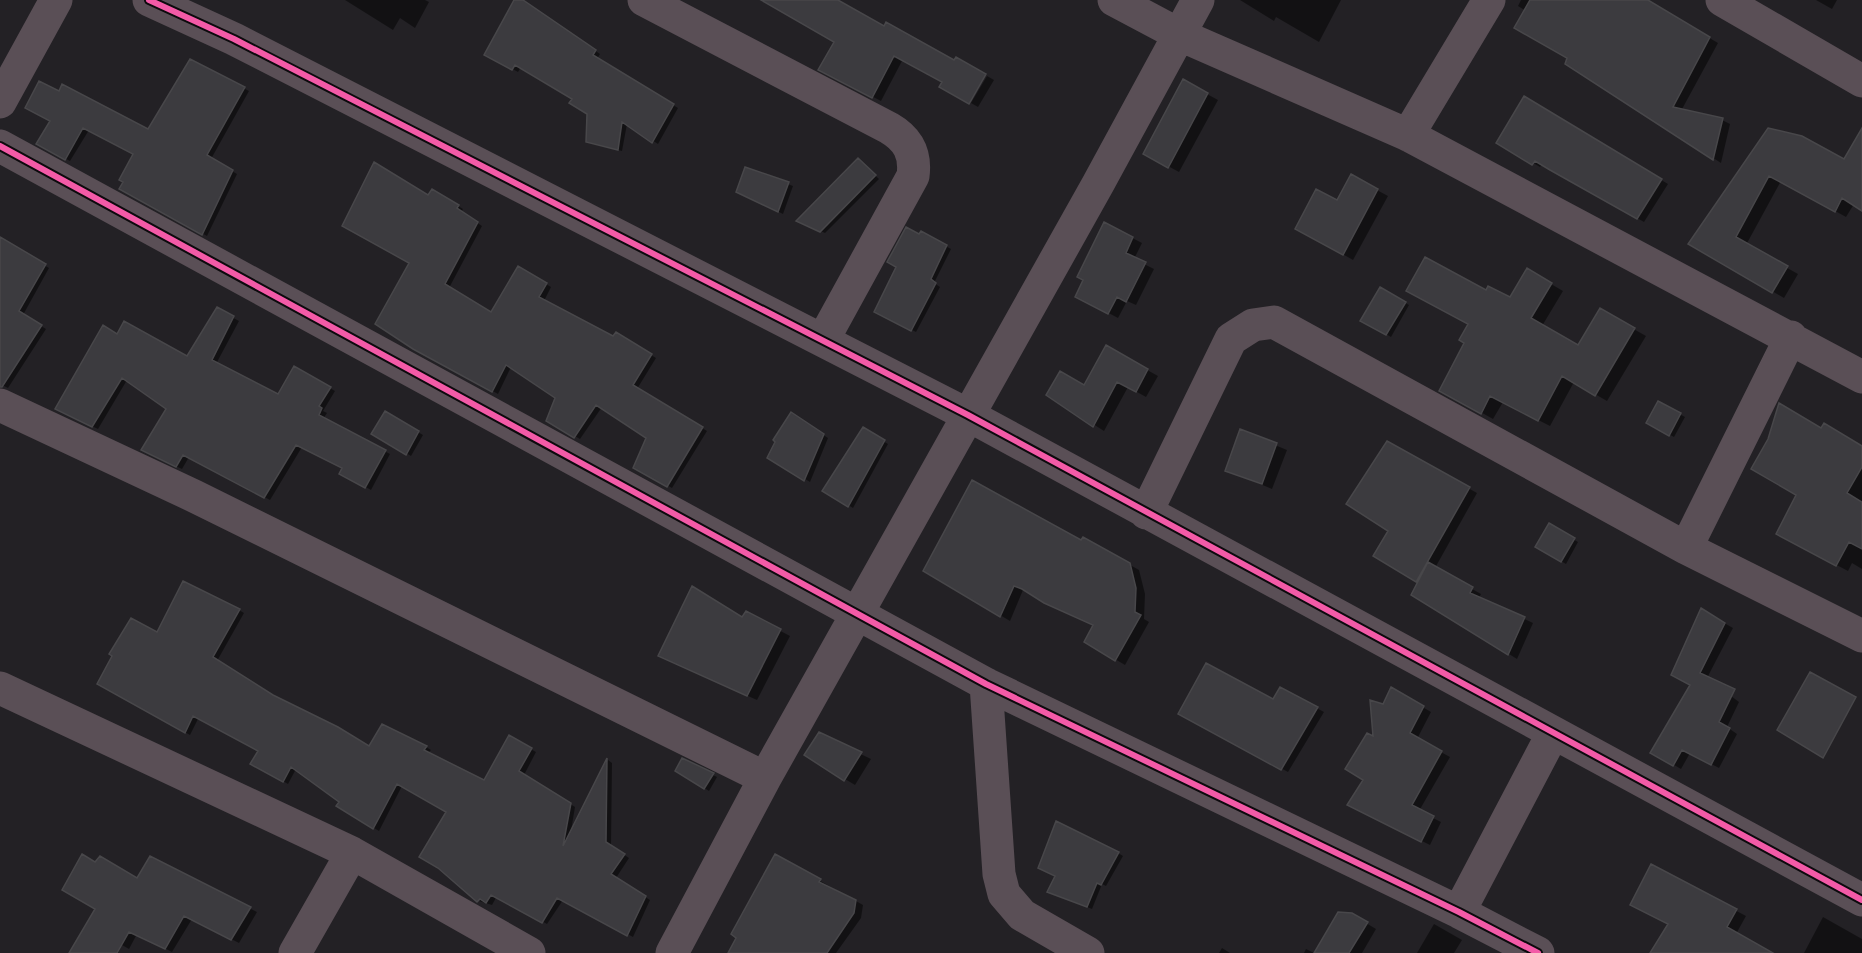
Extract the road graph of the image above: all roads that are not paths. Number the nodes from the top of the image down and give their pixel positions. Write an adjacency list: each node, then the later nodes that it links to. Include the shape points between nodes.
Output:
1 (56, 0): 10 (street)
2 (149, 0): 14 (street, via 245,44)
3 (644, 0): 14 (street, via 890,128 910,148 914,157 913,176)
4 (1114, 0): 8 (street)
5 (1198, 0): 8 (street)
6 (1489, 0): 11 (street)
7 (1722, 0): 9 (street)
8 (1180, 35): 11 (street); 17 (street)
9 (1862, 81)
10 (0, 102)
11 (1408, 135): 13 (street)
12 (0, 146): 20 (street)
13 (1791, 337): 15 (street); 19 (street)
14 (823, 340): 17 (street)
15 (1862, 377)
16 (0, 405): 25 (street, via 205,501)
17 (968, 415): 18 (street); 20 (street)
18 (1146, 513): 19 (street, via 1231,339 1253,325 1274,322); 24 (street)
19 (1686, 548): 21 (street)
20 (857, 612): 22 (street); 25 (street)
21 (1862, 636)
22 (986, 684): 28 (street); 32 (street, via 999,874 1004,894 1022,915)
23 (0, 688): 26 (street)
24 (1553, 733): 27 (street); 28 (street)
25 (765, 778): 31 (street)
26 (352, 853): 29 (street); 30 (street)
27 (1862, 900)
28 (1459, 912): 33 (street)
29 (295, 953)
30 (529, 953)
31 (672, 953)
32 (1088, 953)
33 (1538, 953)

